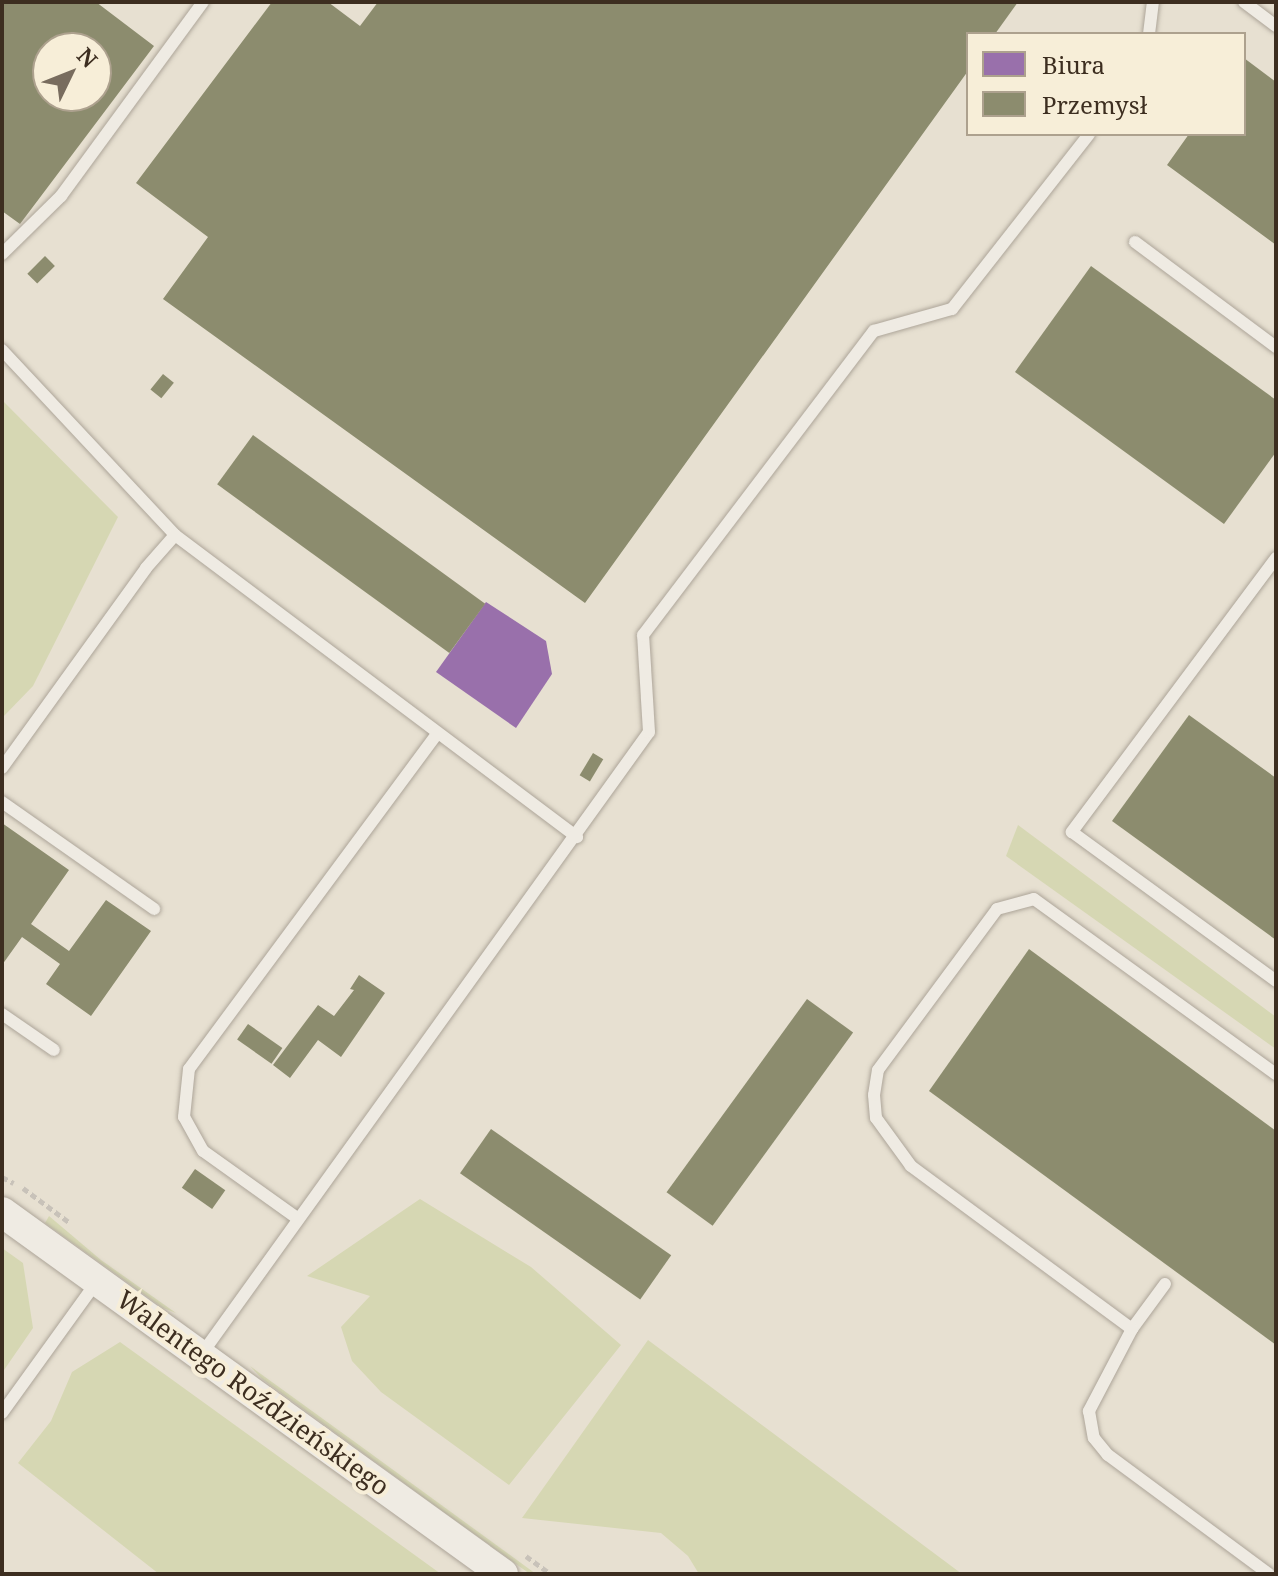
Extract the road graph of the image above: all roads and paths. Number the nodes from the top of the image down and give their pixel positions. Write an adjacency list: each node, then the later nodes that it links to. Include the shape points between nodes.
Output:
1 (203, 2): 8 (lane, via 61,196)
2 (1153, 2): 5 (lane)
3 (1244, 2): 4 (lane)
4 (1276, 26)
5 (1149, 32)
6 (1087, 136): 16 (lane, via 952,309 874,331 643,635 649,732)
7 (1135, 242): 9 (lane)
8 (2, 254)
9 (1276, 347)
10 (2, 350): 11 (lane)
11 (175, 535): 13 (lane); 14 (lane)
12 (1276, 558): 18 (lane, via 1072,832)
13 (438, 733): 16 (lane); 23 (lane, via 189,1069 184,1117 203,1151)
14 (2, 768)
15 (2, 802): 17 (lane)
16 (577, 837): 23 (lane)
17 (154, 909)
18 (1276, 981)
19 (2, 1014): 20 (lane)
20 (54, 1050)
21 (1276, 1074): 26 (lane, via 1034,899 997,909 878,1070 876,1118 911,1166)
22 (2, 1212): 24 (street, Walentego Roździeńskiego)
23 (297, 1218): 27 (lane)
24 (98, 1280): 27 (street, Walentego Roździeńskiego); 28 (lane)
25 (1165, 1284): 26 (lane)
26 (1132, 1329): 30 (lane, via 1089,1411 1094,1438 1108,1455)
27 (201, 1355): 29 (street, Walentego Roździeńskiego)
28 (2, 1413)
29 (503, 1574)
30 (1269, 1574)

